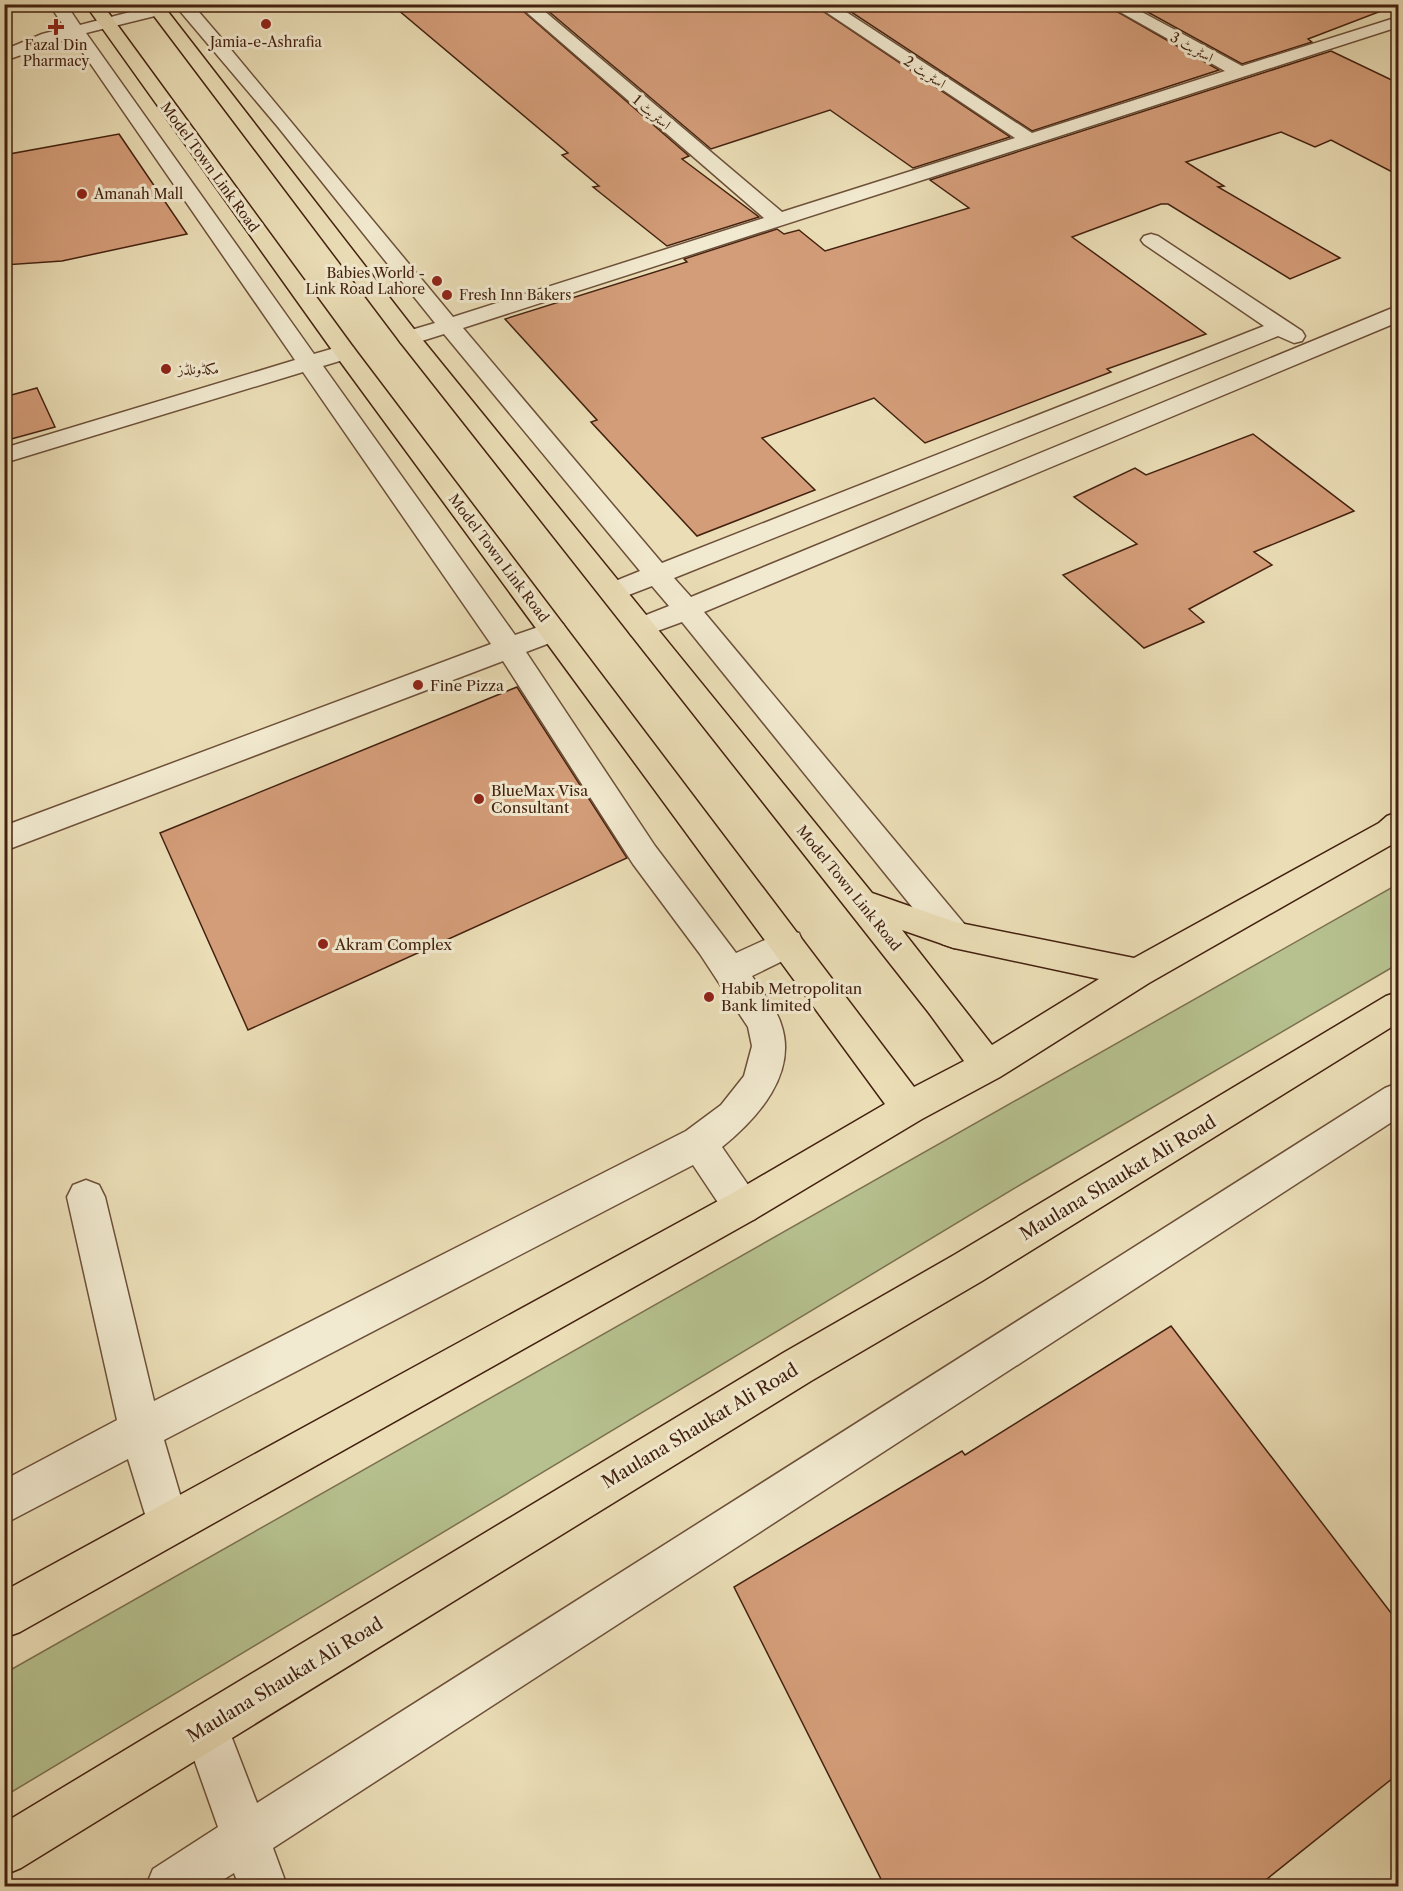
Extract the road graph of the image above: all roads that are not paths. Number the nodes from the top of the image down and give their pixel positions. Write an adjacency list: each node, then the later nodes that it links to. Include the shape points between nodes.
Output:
1 (57, 4): 8 (street)
2 (525, 4): 12 (street, اسٹریٹ 1)
3 (822, 4): 11 (street, اسٹریٹ 2)
4 (1114, 4): 10 (street, اسٹریٹ 3)
5 (164, 6): 6 (street); 15 (street, via 246,76); 17 (main road, Model Town Link Road)
6 (99, 14): 8 (street); 19 (main road, Model Town Link Road)
7 (1398, 22): 10 (street)
8 (76, 30): 9 (street); 20 (street)
9 (4, 56)
10 (1239, 72): 11 (street)
11 (1029, 139): 12 (street)
12 (779, 220): 15 (street)
13 (1151, 240): 16 (street)
14 (1398, 314): 18 (street)
15 (449, 326): 17 (street); 22 (street)
16 (1280, 327): 18 (street); 22 (street)
17 (408, 338): 23 (main road, Model Town Link Road)
18 (1316, 350): 24 (street)
19 (345, 352): 20 (street); 26 (main road, Model Town Link Road)
20 (307, 364): 21 (street); 27 (street)
21 (4, 456)
22 (659, 575): 23 (street); 24 (street)
23 (613, 592): 25 (main road, Model Town Link Road)
24 (687, 610): 25 (street); 31 (street)
25 (641, 628): 30 (main road, Model Town Link Road)
26 (553, 631): 27 (street); 32 (main road, Model Town Link Road)
27 (508, 648): 29 (street); 33 (street, via 644,855)
28 (1396, 828): 34 (main road)
29 (4, 839)
30 (860, 902): 31 (main road); 36 (main road, Model Town Link Road)
31 (954, 935): 34 (main road)
32 (787, 942): 33 (street); 38 (main road, Model Town Link Road)
33 (730, 971): 39 (street, via 764,1023 769,1046 760,1082 734,1116)
34 (1137, 973): 36 (main road)
35 (1398, 1006): 46 (main road, Maulana Shaukat Ali Road)
36 (988, 1066): 38 (main road)
37 (1398, 1099): 47 (street)
38 (909, 1108): 41 (main road)
39 (699, 1143): 41 (street); 42 (street)
40 (86, 1197): 42 (street)
41 (742, 1207): 44 (main road)
42 (140, 1430): 43 (street); 44 (street)
43 (4, 1503)
44 (168, 1526): 45 (main road)
45 (4, 1616)
46 (207, 1728): 47 (street); 48 (main road, Maulana Shaukat Ali Road)
47 (246, 1838): 49 (street); 50 (street)
48 (4, 1851)
49 (170, 1887)
50 (263, 1887)

